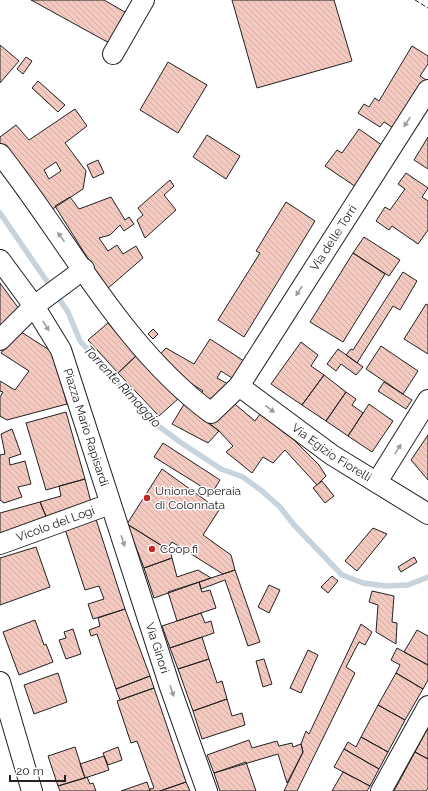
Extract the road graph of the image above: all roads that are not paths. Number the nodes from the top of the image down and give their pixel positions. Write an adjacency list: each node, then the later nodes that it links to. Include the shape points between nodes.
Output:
1 (144, 0): 2 (street)
2 (114, 54)
3 (428, 90): 9 (street, Via delle Torri, one-way to 9)
4 (0, 154): 6 (street, one-way to 4)
5 (0, 260): 7 (street, Piazza Mario Rapisardi)
6 (78, 273): 7 (street); 9 (street, Via delle Torri, via 155,364 188,396 211,413)
7 (41, 301): 8 (street); 12 (street, Piazza Mario Rapisardi, one-way to 12, via 61,350)
8 (0, 340)
9 (239, 386): 11 (street, Via Egizio Fiorelli, one-way to 11, via 332,455)
10 (428, 400): 11 (street, one-way to 10)
11 (377, 482): 13 (street, Via Egizio Fiorelli)
12 (110, 504): 14 (street, Vicolo del Logi); 18 (street, Via Ginori, one-way to 18)
13 (428, 514)
14 (0, 544)
15 (0, 682): 17 (street)
16 (428, 706): 19 (street)
17 (32, 791)
18 (207, 791)
19 (381, 791)

